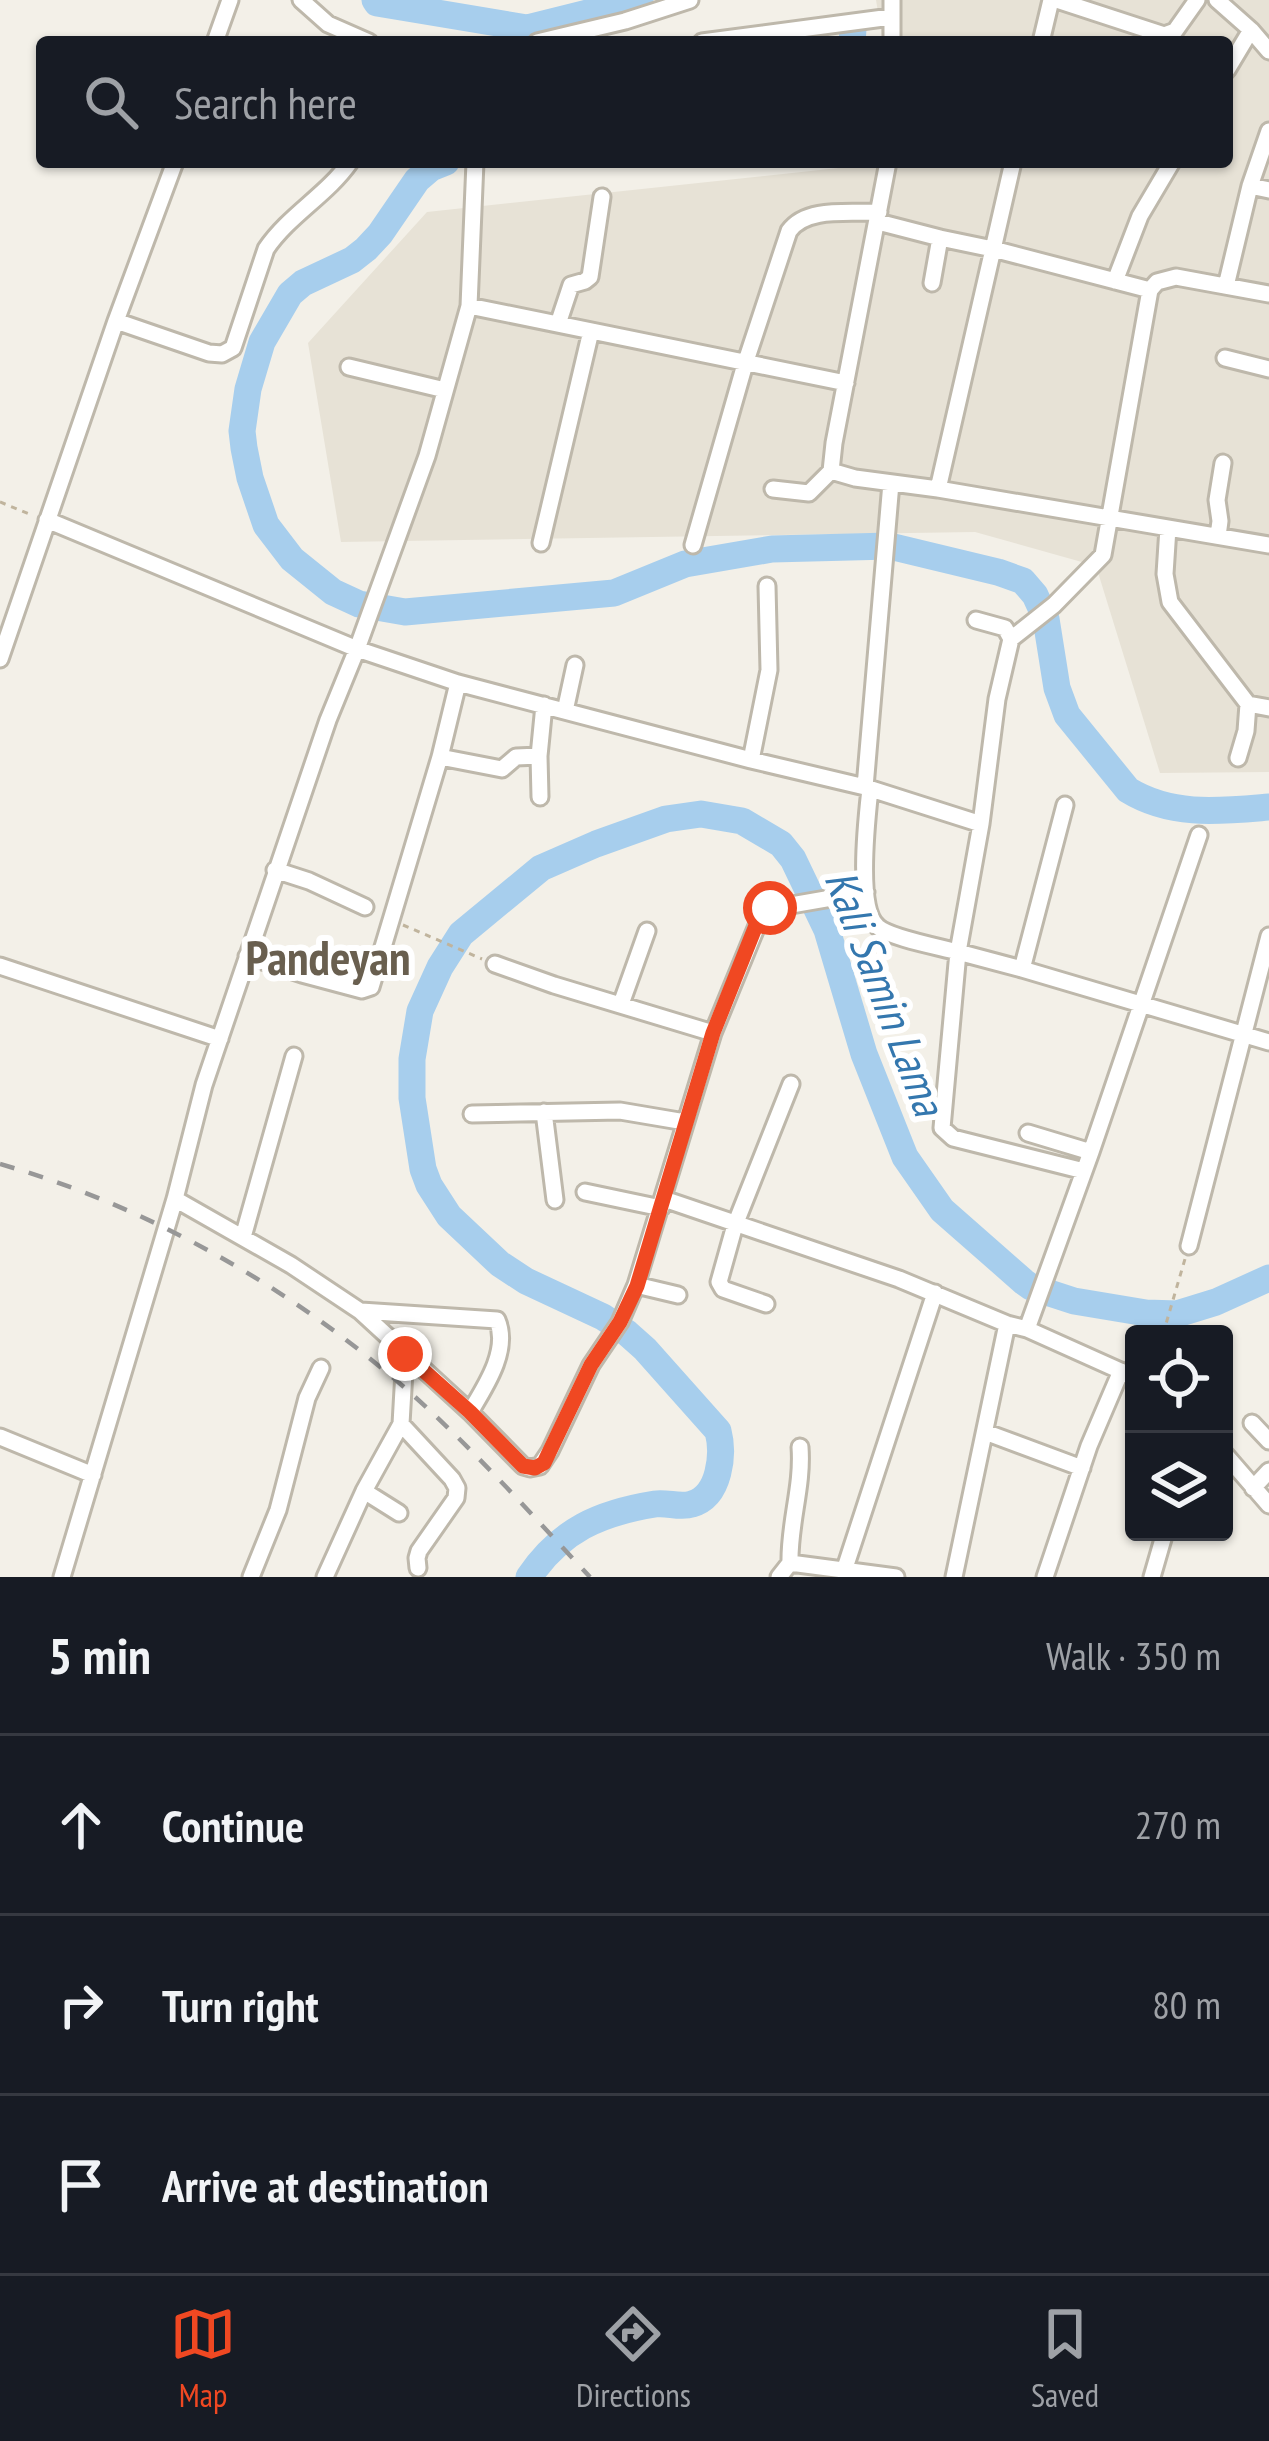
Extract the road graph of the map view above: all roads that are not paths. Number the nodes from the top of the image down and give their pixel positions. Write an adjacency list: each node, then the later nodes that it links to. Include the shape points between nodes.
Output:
1 (230, 0): 9 (street)
2 (301, 0): 10 (street)
3 (690, 0): 11 (street)
4 (1054, 0): 5 (street, via 1164,35); 13 (street)
5 (1197, 0)
6 (1217, 0): 8 (street)
7 (892, 9): 12 (street)
8 (1251, 30): 14 (street); 15 (street)
9 (217, 36)
10 (355, 36)
11 (585, 36)
12 (745, 36)
13 (1043, 36)
14 (1269, 51)
15 (1233, 60)
16 (1269, 131): 23 (street)
17 (173, 168): 35 (street)
18 (346, 168): 35 (street, via 266,249 233,348 209,353)
19 (475, 168): 34 (street)
20 (887, 168): 26 (street)
21 (1012, 168): 28 (street)
22 (1168, 168): 29 (street)
23 (1250, 186): 24 (street); 31 (street)
24 (1269, 190)
25 (602, 197): 36 (street, via 590,277 571,285)
26 (879, 217): 27 (street); 39 (street, via 808,216 795,223); 42 (street)
27 (940, 238): 28 (street); 30 (street)
28 (993, 249): 29 (street); 48 (street)
29 (1115, 281): 32 (street)
30 (932, 283)
31 (1226, 286): 32 (street, via 1176,277); 33 (street)
32 (1150, 290): 49 (street)
33 (1269, 294)
34 (469, 306): 36 (street); 43 (street)
35 (116, 321): 50 (street)
36 (558, 324): 37 (street)
37 (591, 331): 39 (street); 53 (street)
38 (1225, 358): 41 (street)
39 (745, 364): 42 (street); 54 (street)
40 (349, 367): 43 (street)
41 (1269, 369)
42 (846, 383): 45 (street)
43 (445, 390): 59 (street)
44 (1223, 463): 52 (street)
45 (832, 471): 46 (street); 47 (street, via 809,493)
46 (891, 483): 48 (street); 71 (street)
47 (772, 489)
48 (938, 489): 49 (street)
49 (1109, 519): 51 (street); 58 (street, via 1097,563)
50 (46, 520): 59 (street); 60 (street)
51 (1168, 528): 52 (street); 63 (street, via 1170,602)
52 (1218, 536): 55 (street)
53 (541, 543)
54 (693, 545)
55 (1269, 545)
56 (767, 586): 70 (street, via 769,670)
57 (976, 620): 58 (street, via 1005,628)
58 (1011, 639): 74 (street)
59 (358, 649): 62 (street); 76 (street)
60 (0, 659)
61 (575, 665): 66 (street)
62 (458, 683): 64 (street); 68 (street)
63 (1248, 704): 65 (street); 69 (street)
64 (544, 705): 66 (street); 67 (street)
65 (1269, 708)
66 (565, 711): 70 (street)
67 (539, 756): 68 (street, via 516,757 502,769); 72 (street)
68 (440, 757): 82 (street, via 374,983 366,990)
69 (1238, 758)
70 (751, 760): 71 (street)
71 (867, 788): 74 (street); 77 (street)
72 (540, 797)
73 (1065, 806): 85 (street)
74 (980, 824): 81 (street)
75 (1199, 835): 87 (street)
76 (275, 870): 78 (street); 82 (street)
77 (866, 892): 81 (street, via 880,929); 88 (street, via 761,916)
78 (365, 908)
79 (647, 931): 86 (street)
80 (1269, 936): 89 (street)
81 (958, 952): 85 (street); 99 (street, via 944,1132)
82 (247, 956): 90 (street)
83 (495, 964): 86 (street)
84 (0, 966): 90 (street)
85 (1022, 969): 87 (street)
86 (621, 1004): 88 (street)
87 (1140, 1004): 89 (street); 98 (street)
88 (713, 1033): 96 (street)
89 (1244, 1034): 91 (street); 106 (street)
90 (220, 1039): 101 (street)
91 (1269, 1042)
92 (293, 1056): 105 (street)
93 (791, 1084): 104 (street)
94 (544, 1112): 95 (street); 96 (street, via 630,1111); 102 (street)
95 (472, 1114)
96 (685, 1122): 103 (street)
97 (1028, 1133): 98 (street)
98 (1091, 1152): 99 (street)
99 (1084, 1171): 113 (street)
100 (585, 1192): 103 (street)
101 (175, 1199): 105 (street); 128 (street)
102 (555, 1200)
103 (663, 1203): 104 (street); 107 (street)
104 (735, 1226): 108 (street); 110 (street, via 720,1285)
105 (243, 1237): 111 (street)
106 (1189, 1246)
107 (637, 1286): 109 (street); 118 (street, via 540,1466 523,1466)
108 (935, 1293): 112 (street); 136 (street)
109 (678, 1295)
110 (766, 1304)
111 (361, 1311): 114 (street); 118 (street, via 497,1320 492,1374)
112 (1006, 1324): 113 (street); 121 (street)
113 (1028, 1329): 116 (street)
114 (405, 1354): 118 (street); 120 (street)
115 (321, 1368): 138 (street)
116 (1125, 1373)
117 (1125, 1380): 126 (street)
118 (470, 1412)
119 (1252, 1423): 123 (street)
120 (401, 1424): 130 (street); 135 (street, via 457,1488 419,1551)
121 (986, 1432): 126 (street); 142 (street)
122 (0, 1437): 128 (street)
123 (1269, 1441)
124 (800, 1447): 134 (street)
125 (1233, 1464): 129 (street)
126 (1082, 1468): 143 (street)
127 (1269, 1471): 129 (street)
128 (93, 1475): 137 (street)
129 (1253, 1488): 131 (street)
130 (364, 1491): 132 (street); 139 (street)
131 (1269, 1505)
132 (399, 1513)
133 (1162, 1541): 144 (street)
134 (790, 1562): 136 (street); 140 (street)
135 (418, 1568)
136 (845, 1568): 141 (street)
137 (66, 1576)
138 (251, 1577)
139 (325, 1577)
140 (779, 1577)
141 (896, 1577)
142 (954, 1577)
143 (1045, 1577)
144 (1151, 1577)

